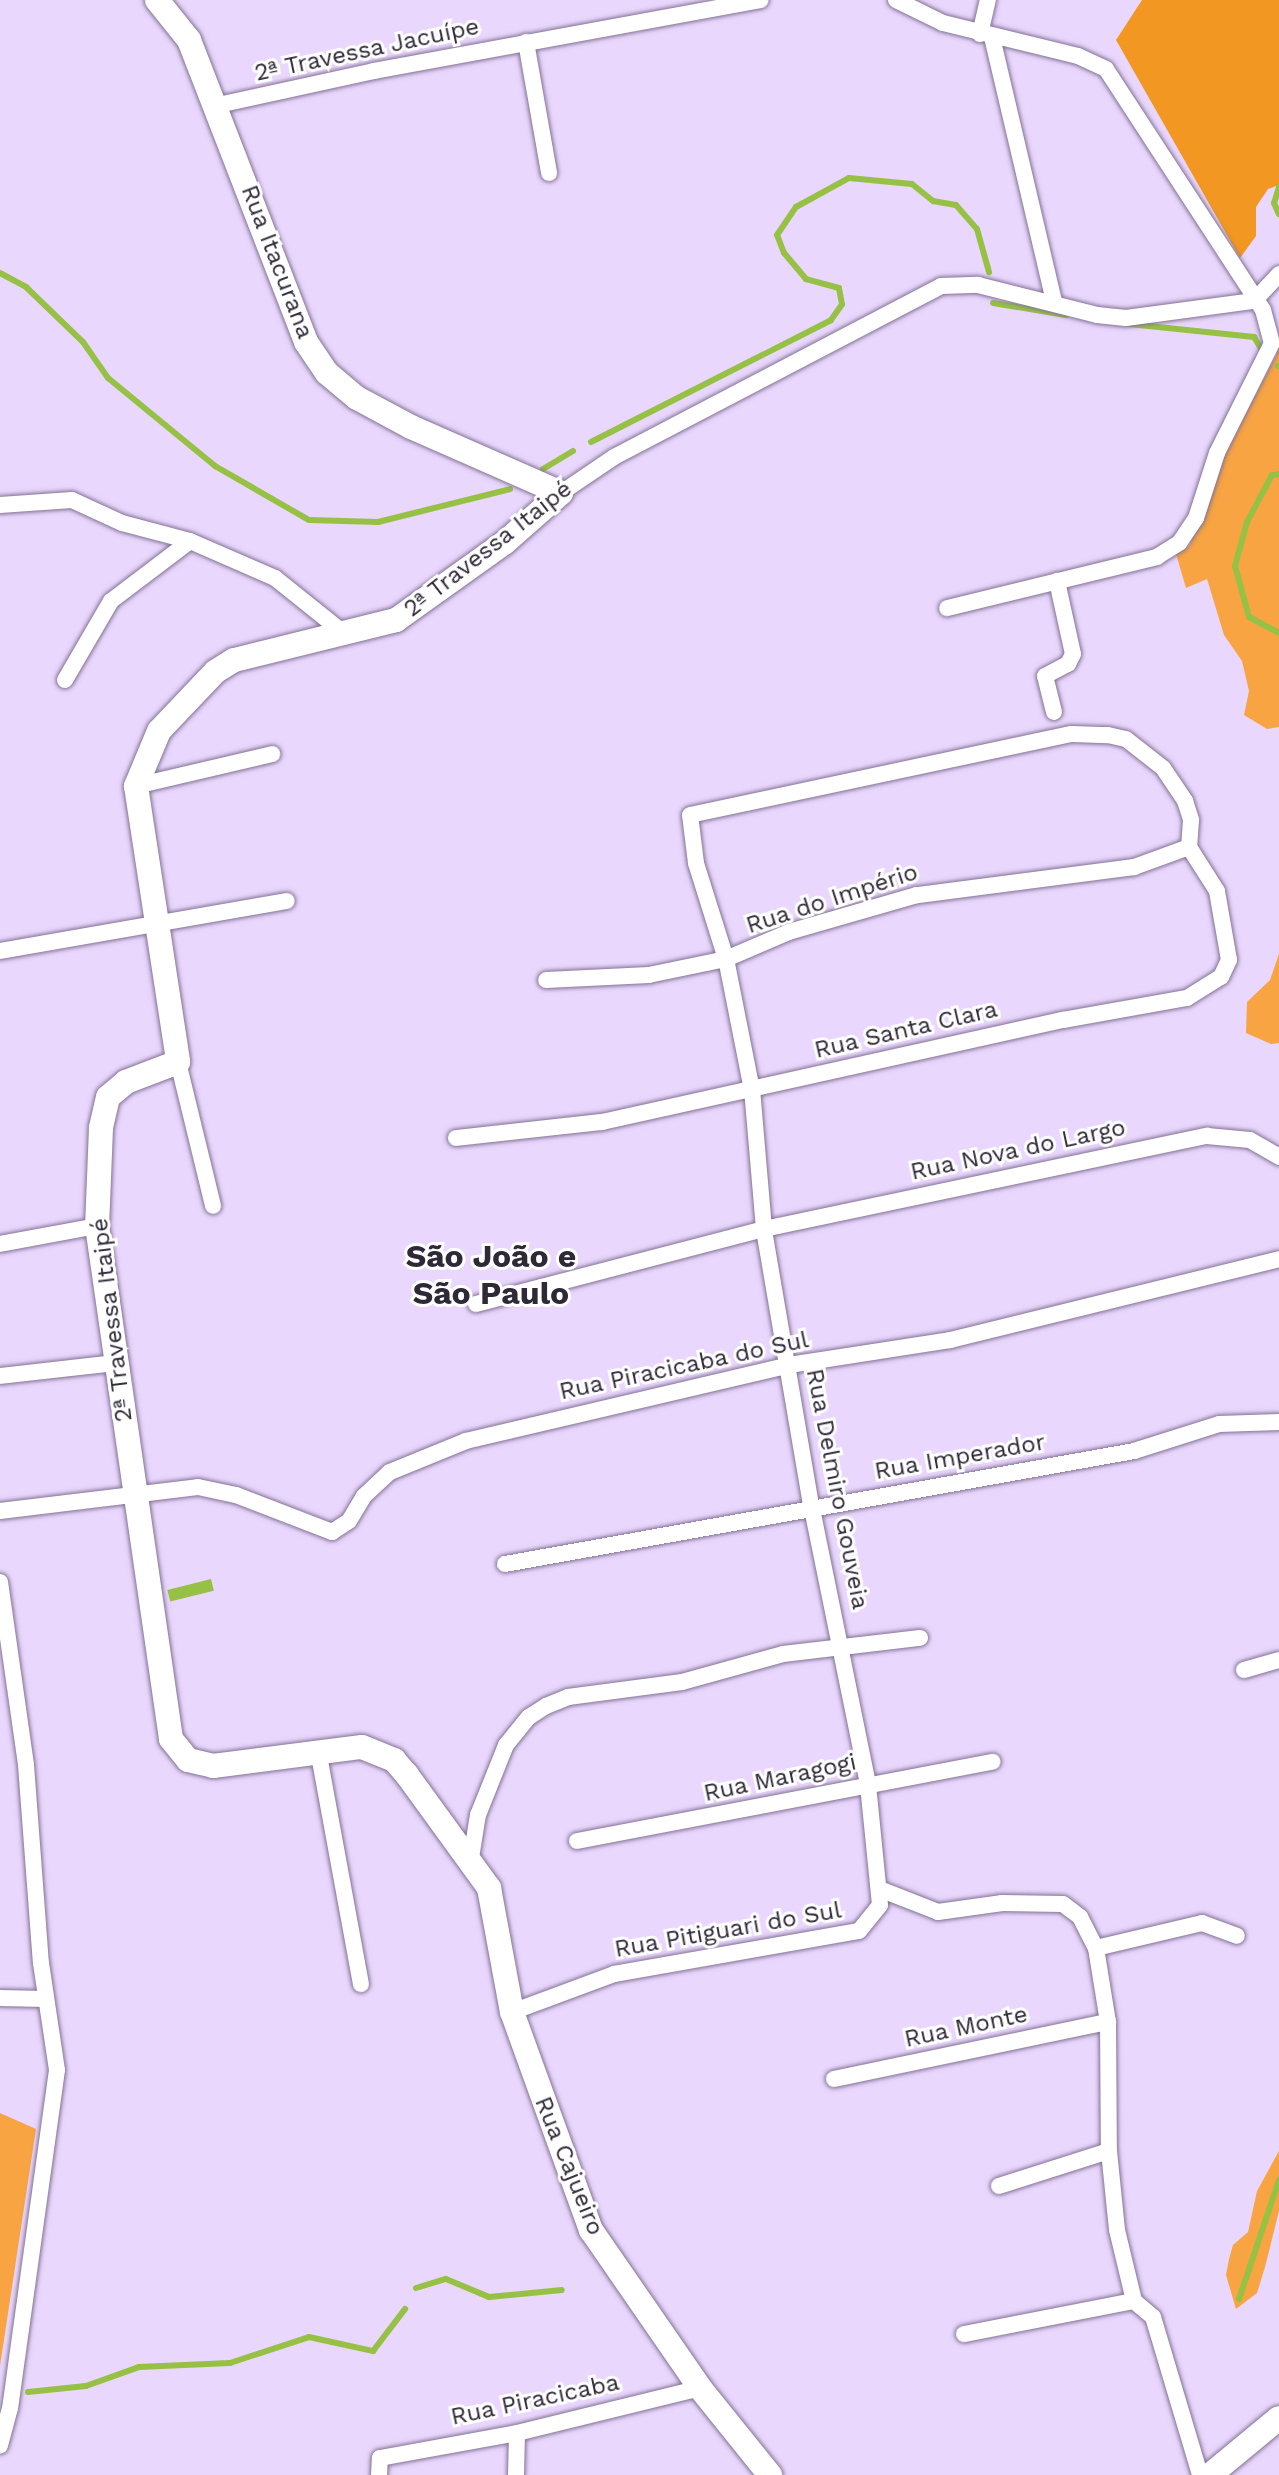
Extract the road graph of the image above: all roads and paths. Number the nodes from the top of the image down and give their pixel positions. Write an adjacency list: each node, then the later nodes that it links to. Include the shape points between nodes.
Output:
1 (157, 0): 8 (street, Rua Itacurana, via 189,40)
2 (761, 0): 5 (street, 2ª Travessa Jacuípe)
3 (896, 0): 6 (street, via 922,15)
4 (988, 0): 6 (street)
5 (723, 2): 7 (street, 2ª Travessa Jacuípe)
6 (986, 35): 11 (street, via 1078,56 1106,69); 12 (street)
7 (526, 42): 8 (street, 2ª Travessa Jacuípe); 9 (street)
8 (218, 105): 13 (street, Rua Itacurana, via 306,342 327,373 357,398 411,427)
9 (549, 173)
10 (1279, 274): 11 (street)
11 (1254, 301): 12 (street, 2ª Travessa Itaipé, via 1126,318); 16 (street, via 1267,320 1271,353 1217,453 1188,530 1157,557)
12 (1054, 302): 13 (street, 2ª Travessa Itaipé, via 978,285 941,286 614,457)
13 (561, 493): 18 (street, 2ª Travessa Itaipé, via 504,543 396,620)
14 (0, 505): 15 (street, via 72,500 122,523)
15 (190, 541): 18 (street, via 275,578); 19 (street, via 111,601)
16 (1057, 581): 17 (street); 20 (street, via 1073,654 1068,664 1045,676)
17 (947, 608)
18 (345, 634): 22 (street, 2ª Travessa Itaipé, via 234,660 215,672 159,731)
19 (65, 680)
20 (1054, 712)
21 (272, 754): 22 (street)
22 (136, 786): 25 (street)
23 (1189, 847): 27 (street, Rua do Império, via 1134,867 917,895 789,932); 27 (street, Rua Delmiro Gouveia, via 1191,820 1185,801 1163,768 1126,739 1108,735 1072,734 690,815 696,863); 30 (street, Rua Santa Clara, via 1207,868 1228,934 1229,960 1221,977 1207,988 1187,998)
24 (287, 901): 25 (street)
25 (154, 924): 26 (street); 29 (street)
26 (0, 951)
27 (726, 959): 28 (street, Rua do Império, via 649,975); 30 (street, Rua Delmiro Gouveia)
28 (546, 980)
29 (178, 1062): 33 (street); 34 (street, 2ª Travessa Itaipé, via 126,1082 108,1097)
30 (752, 1090): 31 (street, Rua Santa Clara, via 554,1130); 35 (street, Rua Delmiro Gouveia)
31 (456, 1138)
32 (1279, 1157): 35 (street, Rua Nova do Largo, via 1250,1140 1207,1136)
33 (213, 1206)
34 (97, 1226): 36 (street); 39 (street, 2ª Travessa Itaipé)
35 (764, 1229): 38 (street, Rua Nova do Largo); 40 (street, Rua Delmiro Gouveia)
36 (0, 1244)
37 (1279, 1259): 40 (street, Rua Piracicaba do Sul, via 950,1340)
38 (476, 1304)
39 (116, 1363): 41 (street); 43 (street, 2ª Travessa Itaipé)
40 (789, 1365): 43 (street, Rua Piracicaba do Sul, via 444,1449 390,1472 364,1496 349,1521 332,1532 220,1490 180,1488); 44 (street, Rua Delmiro Gouveia)
41 (0, 1376)
42 (1279, 1422): 44 (street, Rua Imperador, via 1219,1424 1134,1451)
43 (134, 1499): 45 (street); 53 (street, 2ª Travessa Itaipé, via 152,1633 177,1750 188,1760 213,1766)
44 (811, 1505): 46 (street, Rua Imperador); 49 (street, Rua Delmiro Gouveia)
45 (0, 1511)
46 (505, 1564)
47 (0, 1582): 50 (street)
48 (920, 1638): 49 (street)
49 (842, 1645): 55 (street, Rua Delmiro Gouveia); 57 (street, via 747,1661 682,1682 568,1697 546,1706 506,1745 478,1815)
50 (4, 1647): 63 (street, via 26,1765)
51 (1279, 1660): 52 (street)
52 (1244, 1670)
53 (318, 1750): 57 (street, 2ª Travessa Itaipé, via 362,1747 394,1760); 61 (street)
54 (993, 1762): 55 (street, Rua Maragogi)
55 (868, 1784): 56 (street, Rua Maragogi); 58 (street, Rua Delmiro Gouveia)
56 (577, 1841)
57 (471, 1858): 64 (street, 2ª Travessa Itaipé, via 489,1888)
58 (882, 1890): 60 (street, via 938,1912 1002,1903 1063,1904 1080,1917); 64 (street, Rua Pitiguari do Sul, via 871,1921 859,1931 614,1974)
59 (1237, 1936): 60 (street, via 1202,1923)
60 (1096, 1948): 65 (street)
61 (361, 1984)
62 (0, 1998): 63 (street)
63 (46, 1999): 74 (street, via 57,2070 10,2408)
64 (512, 2012): 71 (street, Rua Cajueiro, via 591,2230)
65 (1108, 2022): 66 (street, Rua Monte); 67 (street)
66 (834, 2079)
67 (1109, 2151): 68 (street); 69 (street, via 1117,2230)
68 (999, 2186)
69 (1134, 2301): 70 (street); 78 (street, via 1153,2317)
70 (964, 2334)
71 (700, 2388): 73 (street, Rua Piracicaba); 77 (street, Rua Cajueiro)
72 (1279, 2418): 79 (street)
73 (517, 2433): 75 (street, Rua Piracicaba); 76 (street)
74 (0, 2446)
75 (379, 2467)
76 (516, 2475)
77 (770, 2475)
78 (1200, 2475)
79 (1210, 2475)

